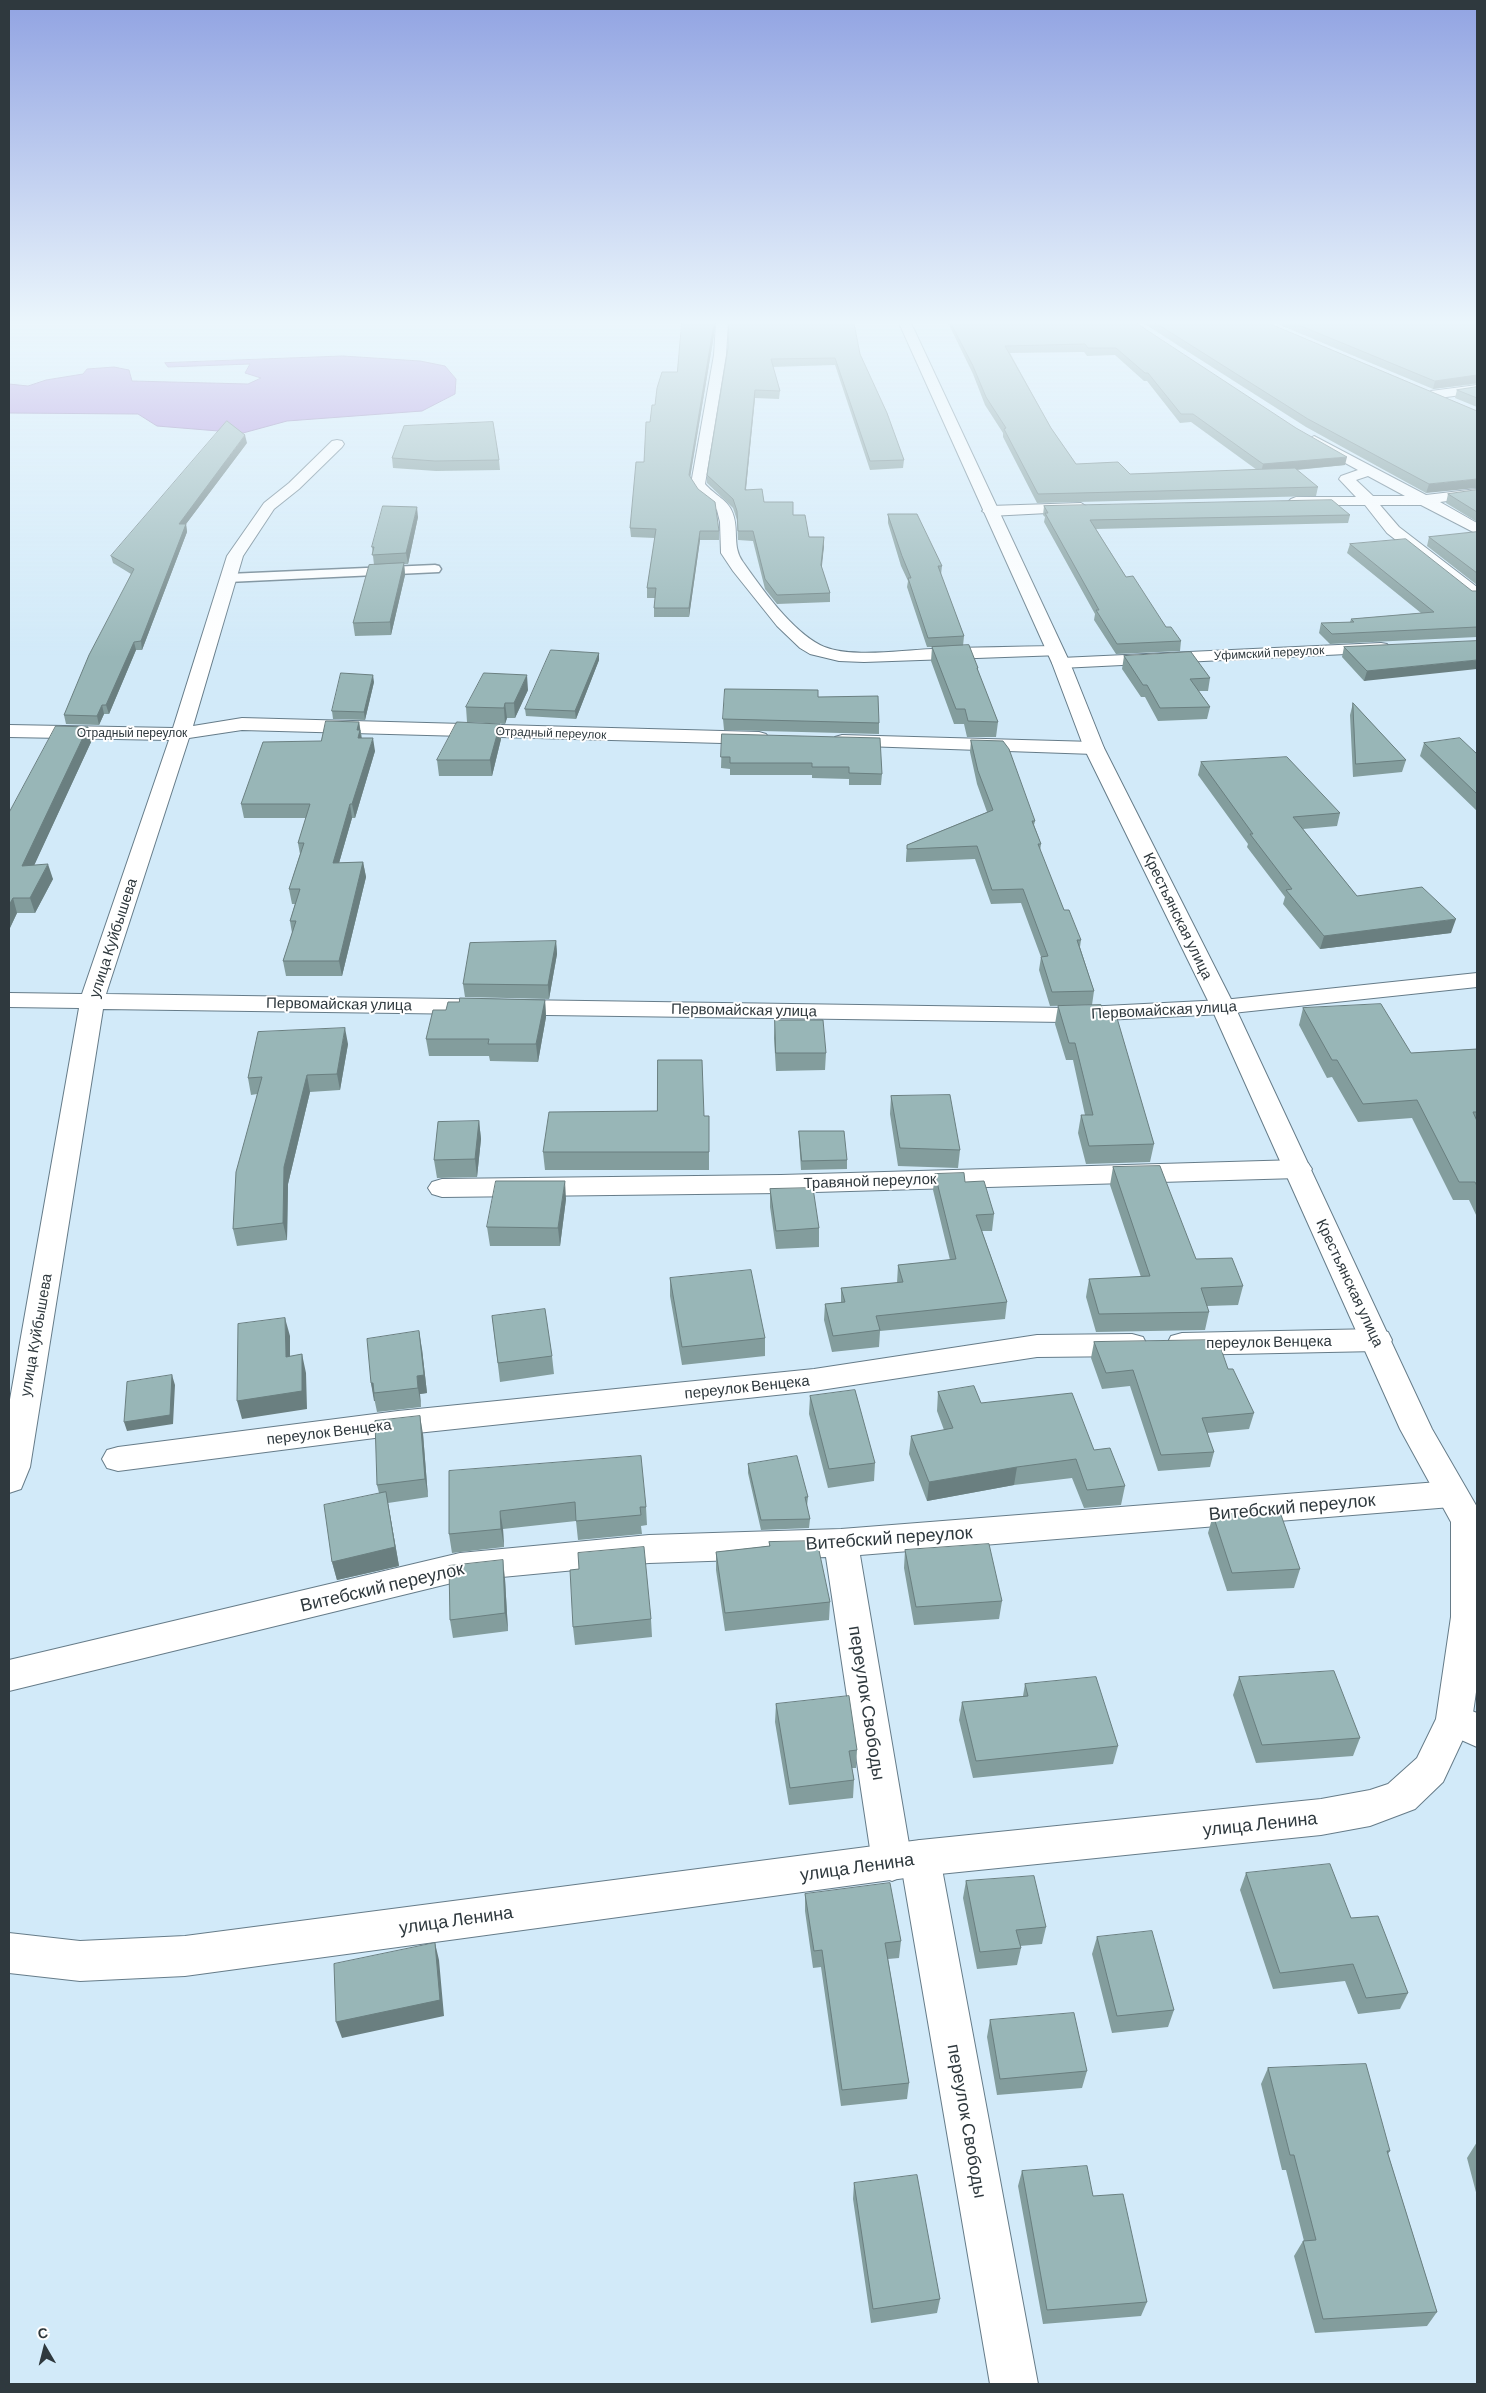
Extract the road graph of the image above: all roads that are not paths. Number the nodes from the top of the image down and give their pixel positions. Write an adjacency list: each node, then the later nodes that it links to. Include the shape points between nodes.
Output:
1 (706, 435): 17 (street, Уфимский переулок, via 698,484 703,494 726,515 730,556 804,643 816,650 835,654)
2 (955, 435): 11 (street, Крестьянская улица)
3 (1305, 435): 5 (street)
4 (337, 444): 14 (street, улица Куйбышева, via 269,506 235,556)
5 (1370, 470): 7 (street, via 1346,479); 8 (street)
6 (1477, 493): 8 (street)
7 (1368, 500): 8 (street); 9 (street); 15 (street, via 1394,530)
8 (1424, 500): 12 (street)
9 (1279, 503)
10 (1099, 508): 11 (street)
11 (990, 511): 17 (street, Крестьянская улица)
12 (1477, 529)
13 (435, 569): 14 (lane)
14 (228, 578): 19 (street, улица Куйбышева)
15 (1477, 595)
16 (1398, 648): 17 (street, Уфимский переулок)
17 (1058, 657): 22 (street, Крестьянская улица)
18 (9, 731): 19 (street, Отрадный переулок)
19 (181, 734): 20 (street, Отрадный переулок, via 242,724); 25 (street, улица Куйбышева)
20 (777, 739)
21 (826, 740): 22 (street)
22 (1094, 748): 26 (street, Крестьянская улица)
23 (1477, 980): 26 (street, Первомайская улица)
24 (9, 1000): 25 (street, Первомайская улица)
25 (92, 1000): 26 (street, Первомайская улица, via 1065,1016); 31 (street, улица Куйбышева, via 14,1467)
26 (1223, 1007): 27 (street, Крестьянская улица)
27 (1298, 1170): 28 (street, Травяной переулок, via 781,1184); 29 (street, Крестьянская улица)
28 (442, 1188)
29 (1377, 1340): 30 (street, переулок Венцека, via 1037,1346 814,1380 398,1423); 32 (street, Крестьянская улица, via 1416,1429)
30 (118, 1459)
31 (9, 1480)
32 (1468, 1515): 33 (street, Витебский переулок); 35 (street, улица Ленина)
33 (841, 1543): 34 (street, Витебский переулок, via 649,1549 460,1567); 36 (street, переулок Свободы)
34 (9, 1676)
35 (1465, 1726): 36 (street, улица Ленина, via 1430,1770 1401,1798 1370,1808 1321,1818)
36 (906, 1860): 37 (street, улица Ленина, via 185,1956 80,1961); 38 (street, переулок Свободы)
37 (9, 1953)
38 (1014, 2384)

